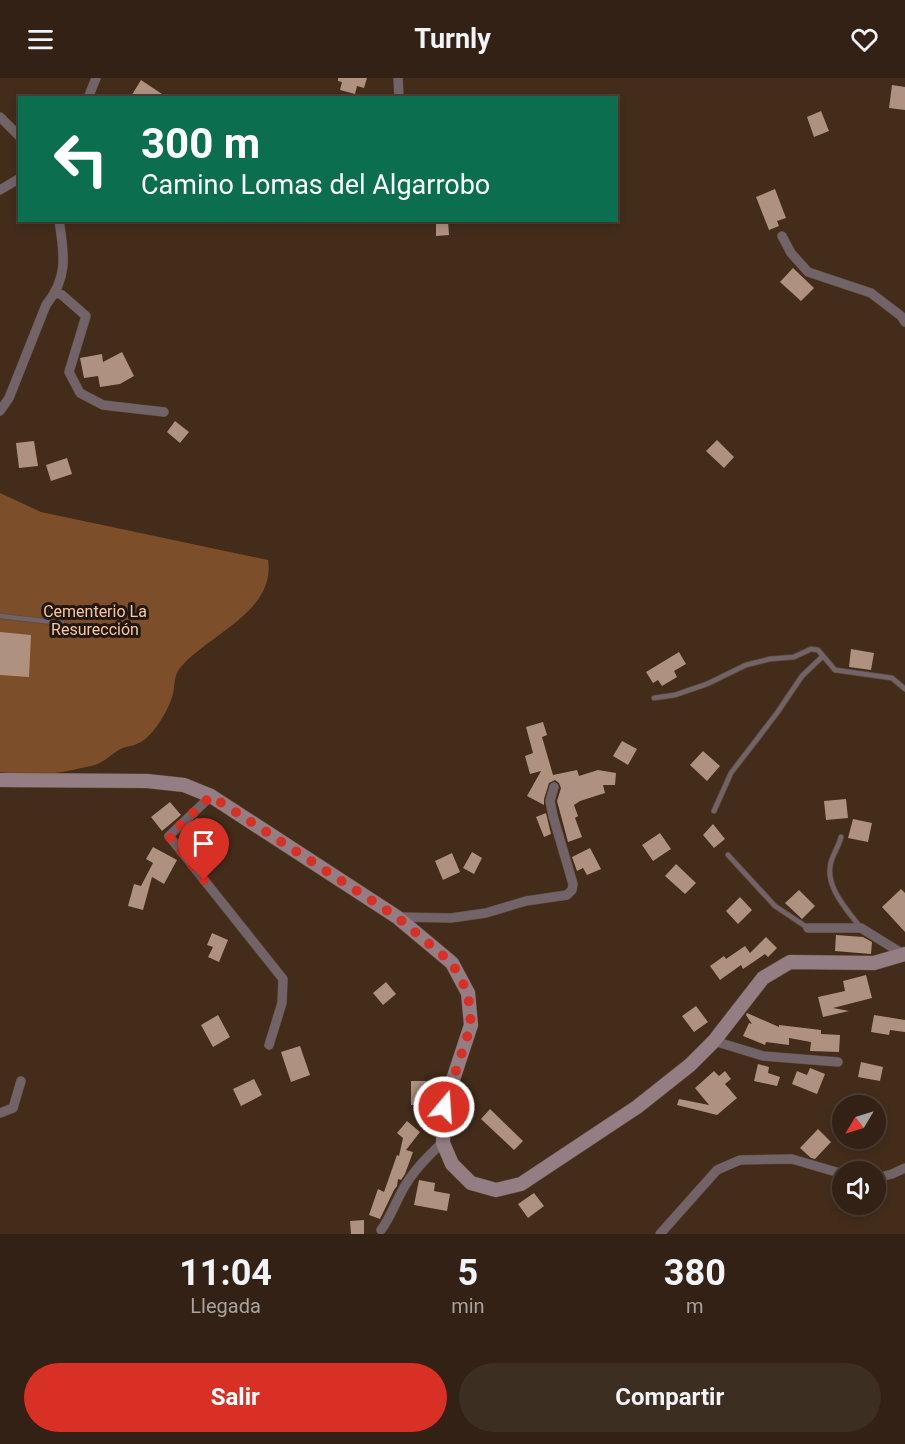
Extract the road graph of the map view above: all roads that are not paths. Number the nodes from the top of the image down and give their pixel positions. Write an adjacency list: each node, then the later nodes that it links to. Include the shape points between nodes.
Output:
1 (96, 78): 3 (street)
2 (398, 78): 4 (street)
3 (89, 96)
4 (399, 96)
5 (0, 117): 6 (street)
6 (18, 135)
7 (18, 179): 8 (street)
8 (0, 190)
9 (59, 222): 11 (street, via 65,259)
10 (782, 237): 12 (street, via 808,272 871,293)
11 (57, 293): 13 (street, via 46,305 9,398); 14 (street, via 86,316 69,372 80,393 103,405)
12 (905, 322)
13 (0, 411)
14 (164, 412)
15 (0, 616): 16 (lane)
16 (62, 623)
17 (824, 656): 18 (lane, via 835,669 892,678); 19 (lane, via 812,649 794,657 770,659 675,695); 23 (lane, via 802,676 731,772)
18 (905, 689)
19 (654, 698)
20 (0, 780): 22 (street, via 164,782)
21 (554, 788): 26 (street, via 550,801 573,884 567,895 451,918)
22 (211, 796): 26 (street); 31 (street, via 169,836 283,979 282,1003)
23 (714, 811)
24 (841, 837): 28 (lane, via 831,861 831,877 834,890)
25 (728, 855): 27 (lane, via 775,906)
26 (397, 917): 35 (street, via 452,963 468,993 471,1025 444,1107)
27 (808, 928): 28 (street)
28 (861, 928): 29 (street)
29 (904, 954): 30 (street, via 874,963 790,962 763,978)
30 (714, 1041): 32 (street, via 763,1056); 35 (street, via 637,1107 521,1184 496,1190 471,1183 452,1164)
31 (269, 1045)
32 (838, 1062)
33 (21, 1081): 34 (street, via 13,1108)
34 (0, 1113)
35 (443, 1142): 39 (street, via 420,1164)
36 (905, 1168): 38 (street)
37 (832, 1171): 40 (street, via 792,1159 740,1160 717,1170)
38 (886, 1176)
39 (381, 1230)
40 (660, 1234)

